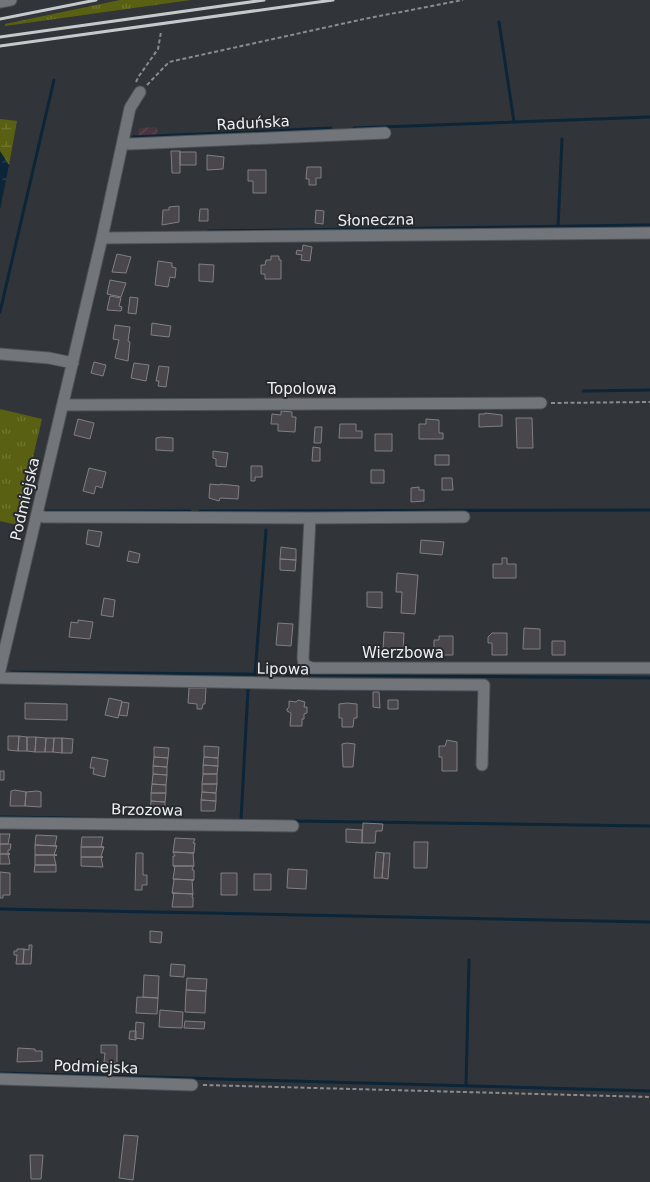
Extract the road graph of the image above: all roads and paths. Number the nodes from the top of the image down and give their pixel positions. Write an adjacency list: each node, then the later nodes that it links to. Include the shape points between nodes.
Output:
1 (11, 0): 3 (street)
2 (463, 0): 5 (path, via 169,62)
3 (0, 2)
4 (160, 32): 5 (path, via 158,49 139,76 135,88)
5 (140, 92): 7 (street, Podmiejska, via 130,108)
6 (385, 133): 7 (street, Raduńska)
7 (123, 143): 9 (street, Podmiejska)
8 (650, 232): 9 (street, Słoneczna)
9 (102, 238): 11 (street, Podmiejska)
10 (0, 354): 11 (street)
11 (73, 363): 14 (street, Podmiejska)
12 (650, 402): 13 (path)
13 (541, 403): 14 (street, Topolowa)
14 (63, 405): 15 (street, Podmiejska)
15 (37, 515): 17 (street); 19 (street, Podmiejska)
16 (464, 517): 17 (street)
17 (310, 518): 18 (street, Wierzbowa, via 304,665 312,668)
18 (650, 668)
19 (0, 670)
20 (0, 678): 21 (street, Lipowa, via 484,684)
21 (482, 765)
22 (0, 822): 23 (street, Brzozowa)
23 (294, 826)
24 (0, 1079): 25 (street, Podmiejska)
25 (192, 1085): 26 (path)
26 (650, 1097)

